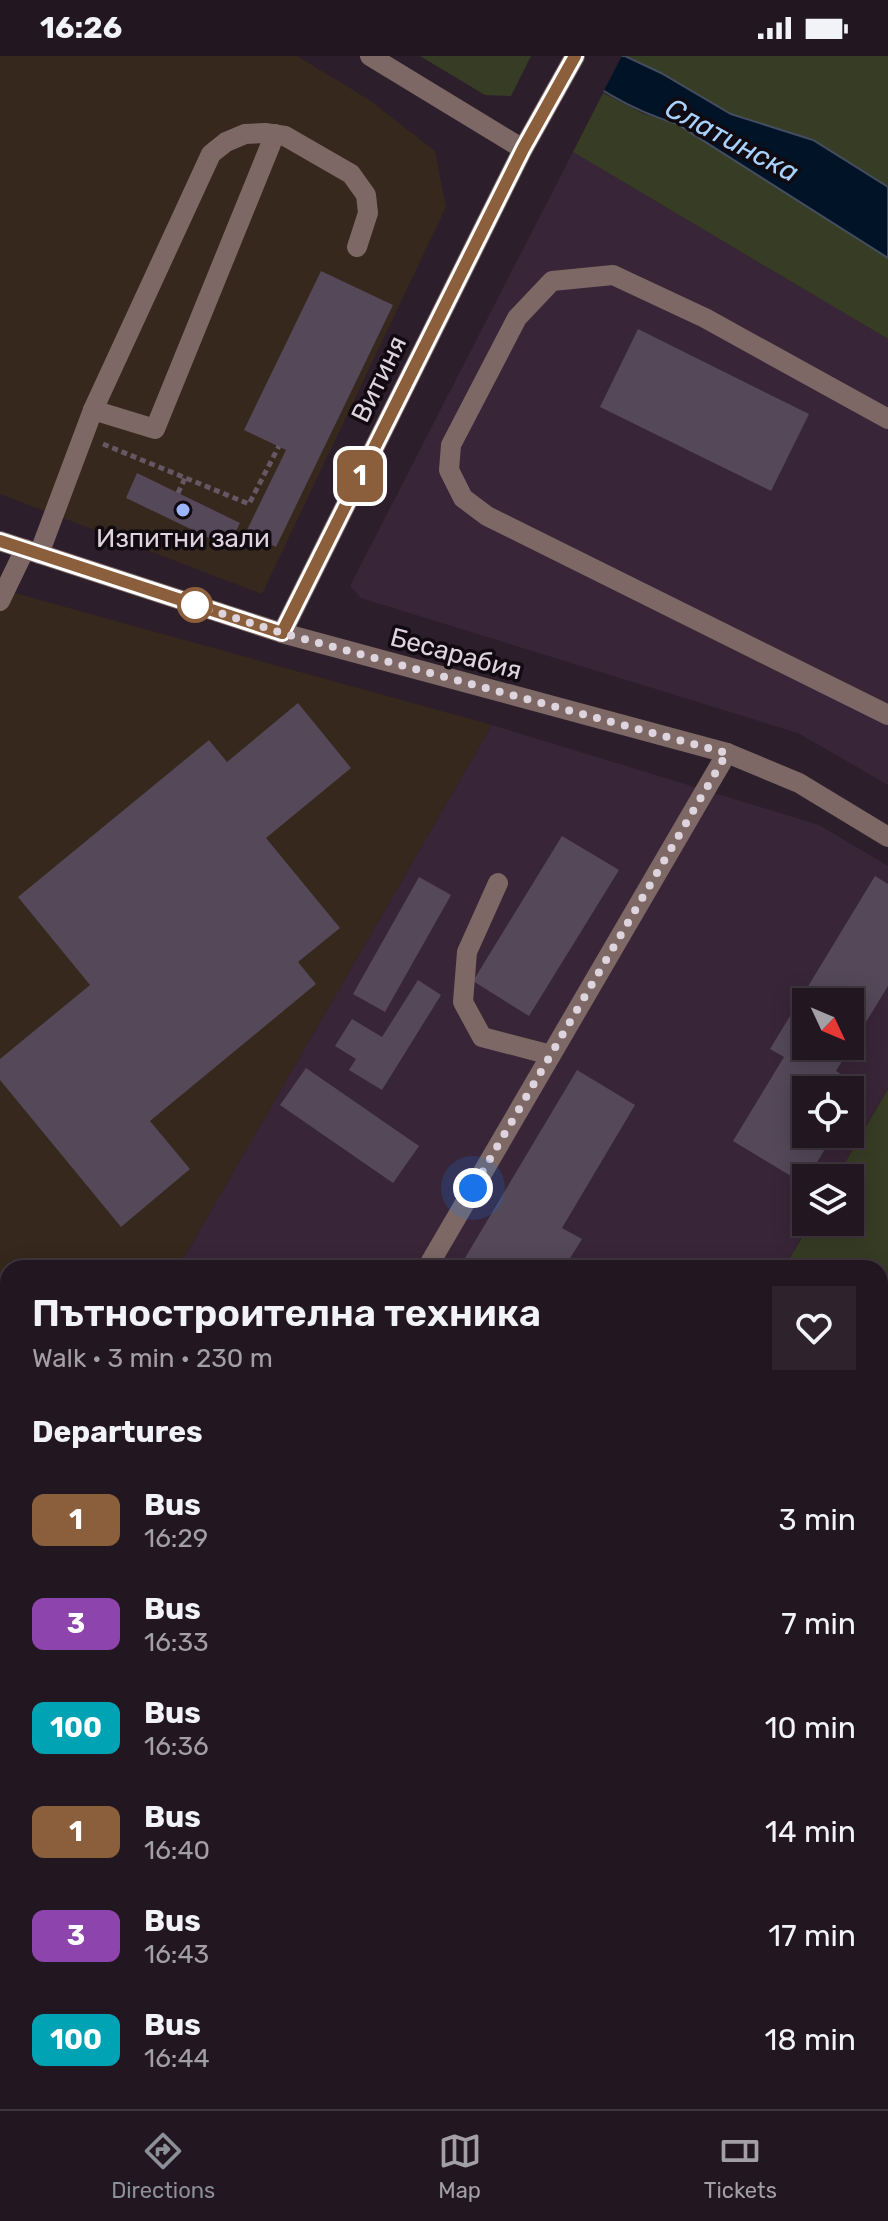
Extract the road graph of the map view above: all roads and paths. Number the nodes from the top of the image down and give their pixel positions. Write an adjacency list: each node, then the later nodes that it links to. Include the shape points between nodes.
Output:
1 (370, 56): 4 (street)
2 (575, 56): 4 (street, Витиня)
3 (275, 134): 5 (street, via 351,174 366,195 368,213); 6 (street, via 245,134 211,154); 6 (street, via 155,429)
4 (523, 149): 15 (street, Витиня)
5 (357, 247)
6 (93, 410): 8 (street)
7 (888, 419): 16 (street, via 705,318 613,275 552,281 517,318 451,445 449,470 463,498 487,516)
8 (84, 436): 10 (path); 13 (street)
9 (279, 446): 10 (path, via 249,504)
10 (186, 476): 11 (path)
11 (178, 493)
12 (0, 541): 13 (street, Бесарабия)
13 (32, 552): 14 (street); 15 (street, Бесарабия)
14 (0, 601)
15 (282, 633): 17 (street, Бесарабия)
16 (888, 715)
17 (727, 753): 18 (street, Бесарабия, via 799,783); 20 (street)
18 (888, 837)
19 (498, 883): 20 (street, via 467,952 463,1002 482,1037)
20 (551, 1055): 21 (street)
21 (432, 1260)

